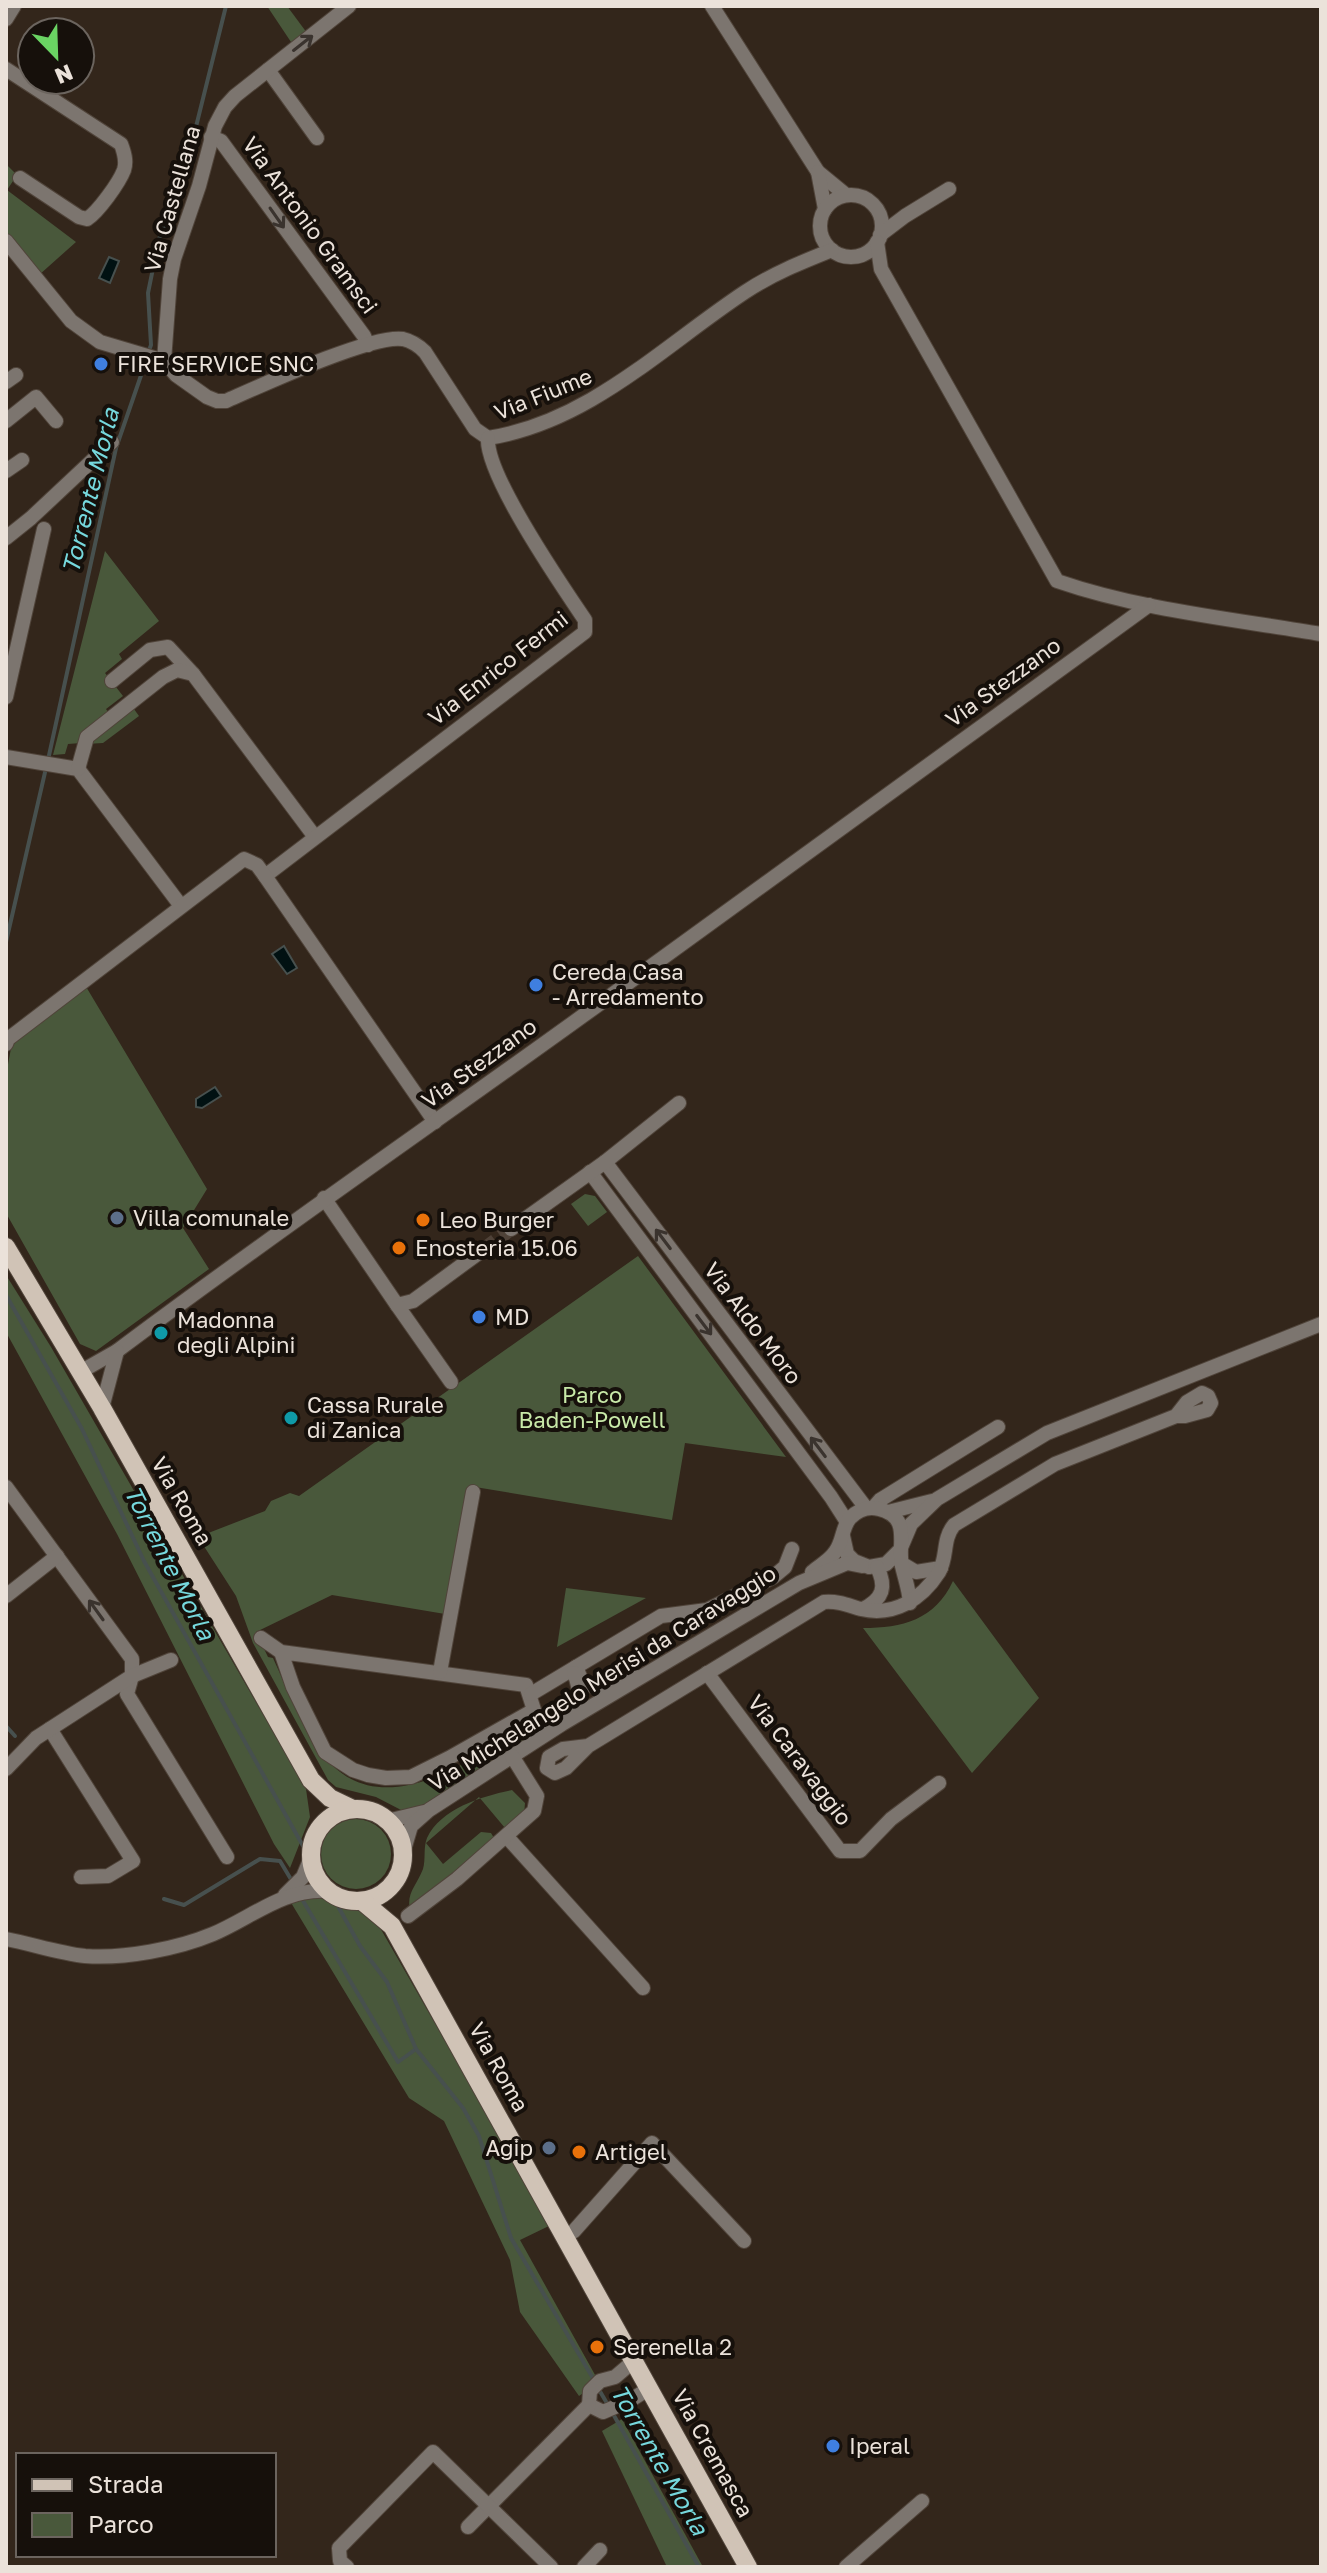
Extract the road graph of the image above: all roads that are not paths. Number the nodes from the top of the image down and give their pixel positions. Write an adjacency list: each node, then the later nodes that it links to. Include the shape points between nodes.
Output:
1 (14, 6): 4 (street)
2 (349, 6): 6 (street, Via Castellana, one-way to 2)
3 (712, 6): 9 (street)
4 (6, 19)
5 (6, 69): 10 (street, via 121,144 125,155 125,169 87,219)
6 (268, 70): 7 (street, Via Castellana, via 225,107); 8 (street)
7 (211, 137): 23 (street, Via Antonio Gramsci, one-way to 23, via 221,141); 24 (street, Via Castellana, via 170,279)
8 (317, 138)
9 (818, 172): 12 (street); 13 (street)
10 (20, 178)
11 (949, 189): 15 (street)
12 (846, 195): 13 (street); 14 (street, via 866,199)
13 (825, 209): 16 (street)
14 (880, 215): 15 (street); 17 (street)
15 (905, 216): 17 (street)
16 (820, 226): 19 (street); 21 (street, Via Fiume, via 811,248)
17 (878, 238): 20 (street); 22 (street)
18 (6, 241): 24 (street, Via Fiume, via 71,321 100,342)
19 (832, 250): 20 (street); 21 (street, Via Fiume)
20 (856, 256): 22 (street)
21 (794, 265): 27 (street, Via Fiume, via 745,292 607,392 547,420)
22 (881, 269): 33 (street, via 1057,581)
23 (368, 345): 24 (street, Via Fiume, via 226,401 207,397); 27 (street, Via Fiume, via 404,339 419,346 475,429)
24 (161, 360)
25 (6, 421): 26 (street, via 36,397)
26 (56, 421)
27 (488, 438): 40 (street, Via Enrico Fermi, via 500,482 587,629)
28 (112, 442): 32 (street)
29 (22, 460): 30 (street)
30 (6, 471)
31 (44, 529): 37 (street)
32 (6, 538)
33 (1149, 605): 34 (street); 45 (street, Via Stezzano)
34 (1321, 634)
35 (193, 674): 36 (street, via 168,647 150,650); 39 (street, via 177,670 163,677 87,737); 40 (street)
36 (112, 681)
37 (7, 691)
38 (6, 757): 39 (street)
39 (78, 769): 42 (street)
40 (315, 837): 41 (street, Via Enrico Fermi)
41 (265, 876): 42 (street, via 244,859); 45 (street)
42 (181, 906): 43 (street)
43 (7, 1042)
44 (679, 1103): 46 (street)
45 (435, 1122): 48 (street, Via Stezzano)
46 (605, 1162): 47 (street); 63 (street, Via Aldo Moro, one-way to 46)
47 (590, 1172): 49 (street); 65 (street, Via Aldo Moro, one-way to 65, via 831,1497)
48 (324, 1198): 52 (street); 54 (street, Via Stezzano)
49 (511, 1229)
50 (6, 1247): 55 (main road, Via Roma)
51 (484, 1249): 52 (street, via 413,1301)
52 (397, 1305): 56 (street)
53 (1321, 1324): 62 (street, via 1047,1433)
54 (117, 1351): 55 (street, Via Stezzano); 57 (street)
55 (80, 1372): 57 (main road, Via Roma)
56 (451, 1382)
57 (102, 1408): 90 (main road, Via Roma)
58 (1176, 1416): 70 (street, via 1055,1464 954,1525)
59 (998, 1427): 63 (street, Via Michelangelo Merisi da Caravaggio)
60 (6, 1487): 68 (street)
61 (473, 1492): 80 (street)
62 (937, 1499): 64 (street); 66 (street)
63 (870, 1508): 64 (street); 65 (street, Via Michelangelo Merisi da Caravaggio, via 852,1516)
64 (888, 1512): 66 (street, via 899,1524)
65 (845, 1529): 71 (street, via 847,1554); 72 (street, Via Michelangelo Merisi da Caravaggio, via 835,1553)
66 (902, 1540): 69 (street); 71 (street, via 894,1558)
67 (792, 1549): 79 (street, Via Michelangelo Merisi da Caravaggio, via 785,1567 773,1577 707,1610 661,1616)
68 (57, 1556): 73 (street); 82 (street, one-way to 68, via 132,1659)
69 (901, 1563): 70 (street, via 916,1572); 74 (street)
70 (941, 1568): 74 (street, via 926,1591)
71 (873, 1569): 72 (street, Via Michelangelo Merisi da Caravaggio, via 847,1563); 74 (street); 75 (street, via 884,1585 882,1595)
72 (799, 1583): 83 (street, Via Michelangelo Merisi da Caravaggio)
73 (6, 1596)
74 (910, 1603): 75 (street, via 881,1612)
75 (863, 1609): 81 (street, via 824,1602)
76 (261, 1638): 77 (street)
77 (281, 1652): 80 (street); 84 (street, via 325,1752 368,1775 411,1777 534,1710)
78 (171, 1660): 82 (street)
79 (574, 1668): 83 (street, via 596,1688); 84 (street, Via Michelangelo Merisi da Caravaggio); 85 (street, via 581,1691 577,1706)
80 (440, 1672): 84 (street, via 526,1685)
81 (707, 1673): 87 (street); 91 (street, Via Caravaggio, via 840,1851 860,1851 891,1819)
82 (132, 1676): 86 (street); 98 (street, via 127,1694)
83 (645, 1676): 85 (street, Via Michelangelo Merisi da Caravaggio)
84 (531, 1694)
85 (562, 1724): 88 (street, Via Michelangelo Merisi da Caravaggio)
86 (50, 1729): 89 (street); 100 (street, via 133,1861 108,1876)
87 (588, 1746)
88 (512, 1756): 93 (street, Via Michelangelo Merisi da Caravaggio); 96 (street, via 537,1796 534,1811)
89 (6, 1769)
90 (311, 1780): 92 (main road, Via Roma, via 330,1798); 95 (main road, Via Roma)
91 (939, 1783)
92 (353, 1809): 94 (main road, Via Roma); 95 (main road)
93 (429, 1810): 94 (street, Via Michelangelo Merisi da Caravaggio); 97 (street, Via Michelangelo Merisi da Caravaggio, via 411,1826)
94 (387, 1821): 97 (main road)
95 (322, 1825): 99 (main road)
96 (507, 1837): 105 (street); 107 (street)
97 (403, 1853): 101 (main road, Via Roma)
98 (227, 1857)
99 (310, 1860): 102 (main road); 103 (street, via 303,1877)
100 (81, 1877)
101 (392, 1885): 104 (main road); 105 (main road, Via Roma, via 389,1911)
102 (327, 1891): 103 (street); 104 (main road, Via Roma)
103 (279, 1900): 106 (street, via 213,1934 159,1952 86,1956)
104 (362, 1901): 105 (main road, Via Roma)
105 (400, 1921): 108 (main road, Via Roma)
106 (6, 1939)
107 (643, 1988)
108 (565, 2234): 109 (street, via 574,2231 652,2143); 110 (main road, Via Cremasca)
109 (744, 2241)
110 (635, 2360): 111 (main road, Via Cremasca); 112 (street)
111 (650, 2388): 112 (street); 120 (main road, Via Cremasca)
112 (600, 2399): 114 (street)
113 (922, 2501): 121 (street)
114 (489, 2506): 115 (street); 117 (street, via 433,2452 339,2548 340,2561); 118 (street)
115 (468, 2527)
116 (600, 2550): 119 (street)
117 (347, 2567)
118 (550, 2567)
119 (584, 2567)
120 (748, 2567)
121 (846, 2567)

